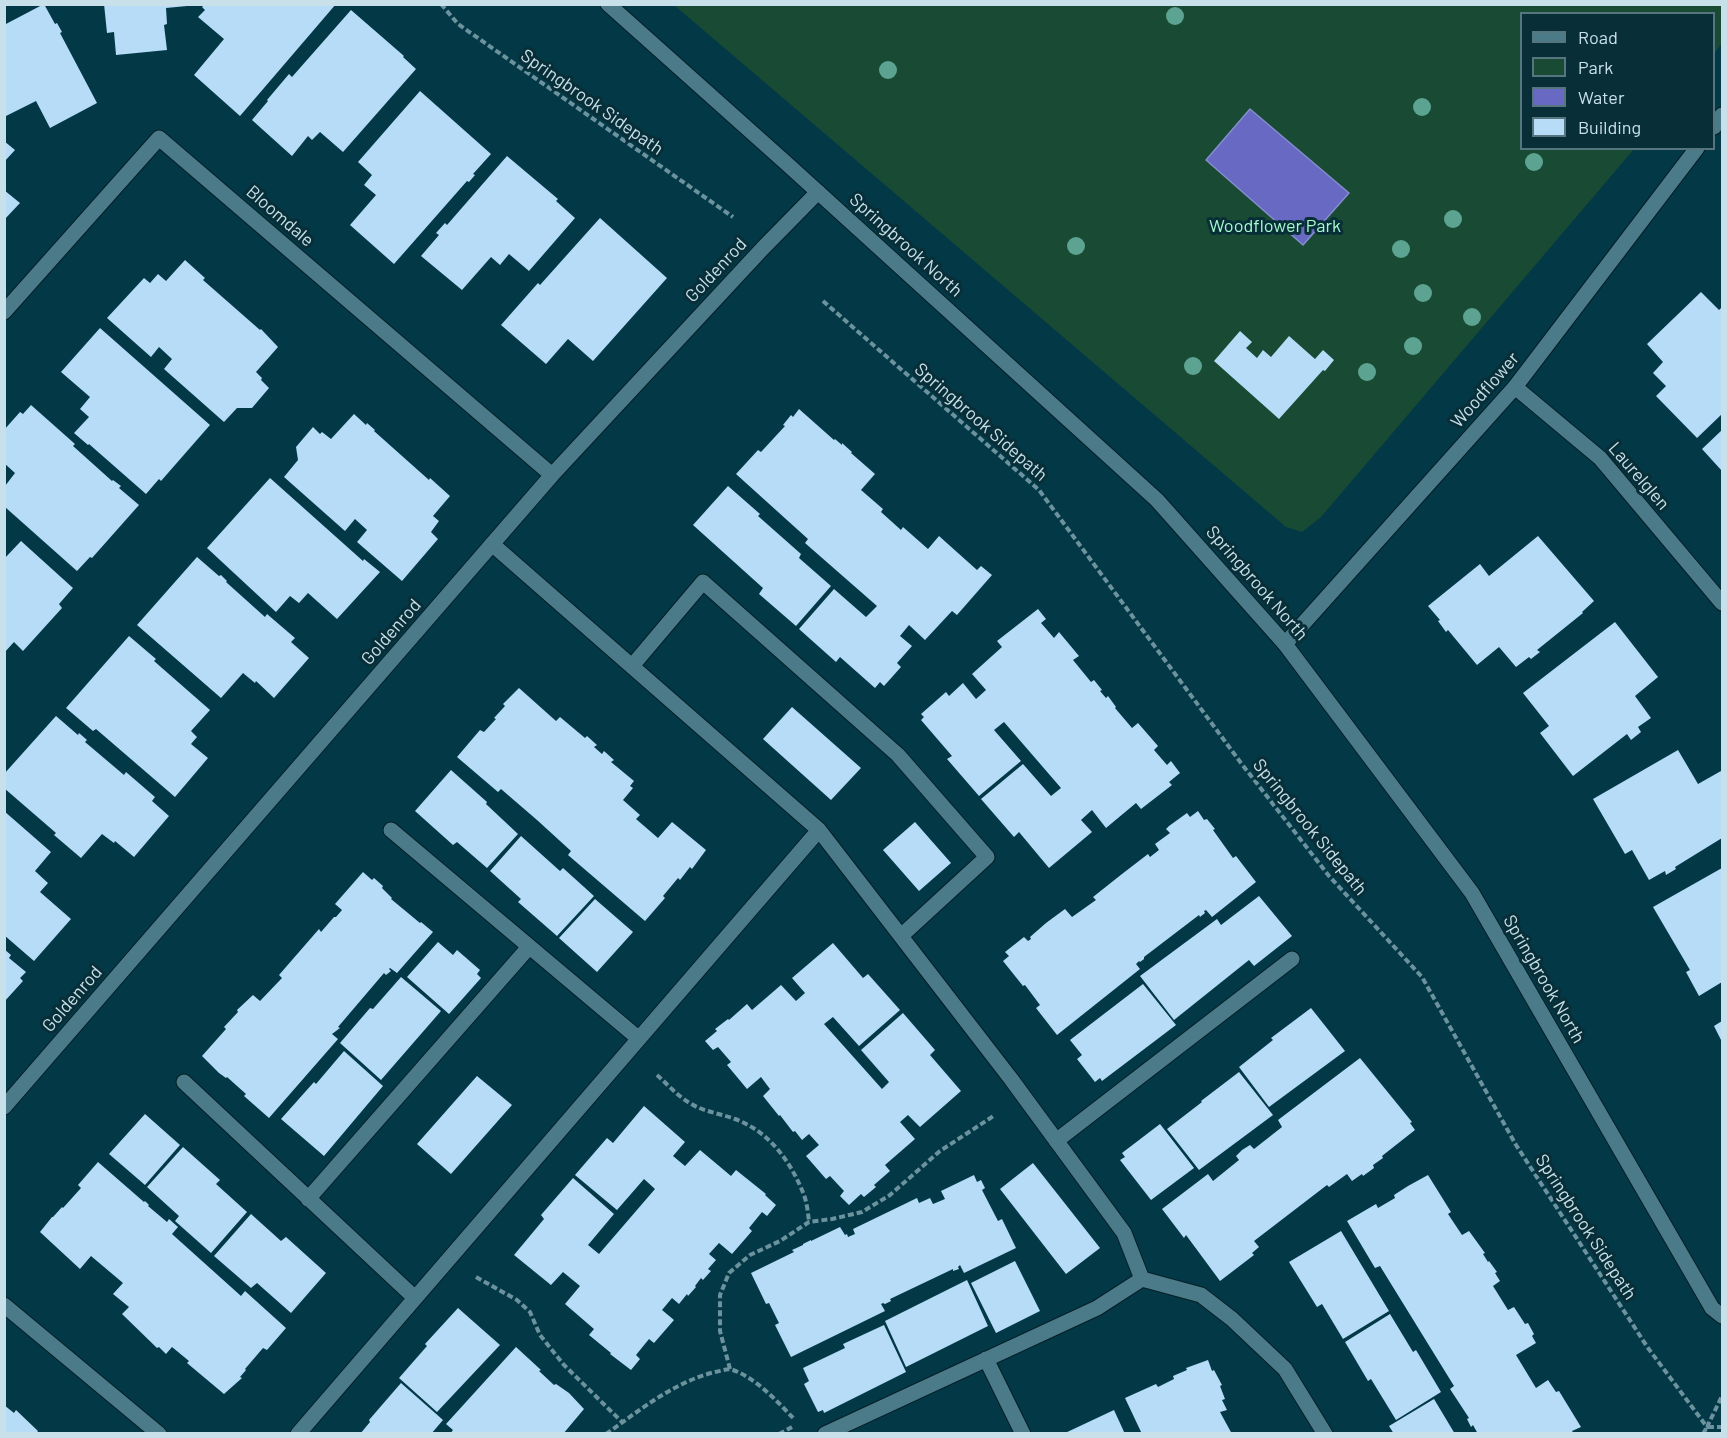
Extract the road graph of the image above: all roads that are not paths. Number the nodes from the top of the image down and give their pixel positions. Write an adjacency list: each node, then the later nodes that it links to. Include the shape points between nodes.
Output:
1 (608, 4): 3 (street, Springbrook North)
2 (1695, 150): 5 (street, Woodflower)
3 (818, 192): 6 (street, Goldenrod); 9 (street, Springbrook North, via 1157,500)
4 (4, 312): 6 (street, Bloomdale, via 159,138)
5 (1515, 387): 8 (street, Laurelglen, via 1600,458); 9 (street, Woodflower)
6 (552, 475): 7 (street, Goldenrod)
7 (492, 544): 10 (street); 18 (street, Goldenrod)
8 (1722, 603)
9 (1285, 644): 24 (street, Springbrook North, via 1472,893 1712,1308)
10 (632, 666): 12 (street); 13 (street, via 703,582 898,755 987,857)
11 (391, 830): 14 (street)
12 (819, 830): 13 (street); 16 (street)
13 (901, 936): 19 (street)
14 (529, 947): 16 (street); 20 (street)
15 (1292, 960): 19 (street)
16 (638, 1038): 22 (street)
17 (184, 1082): 20 (street)
18 (4, 1107)
19 (1056, 1141): 21 (street, via 1124,1233)
20 (308, 1199): 22 (street)
21 (1142, 1280): 25 (street, via 1097,1308); 30 (street, via 1201,1295 1232,1319 1285,1369)
22 (415, 1298): 27 (street)
23 (4, 1305): 26 (street)
24 (1722, 1316)
25 (987, 1359): 28 (street); 29 (street)
26 (154, 1432)
27 (298, 1434)
28 (825, 1434)
29 (1023, 1434)
30 (1325, 1434)

